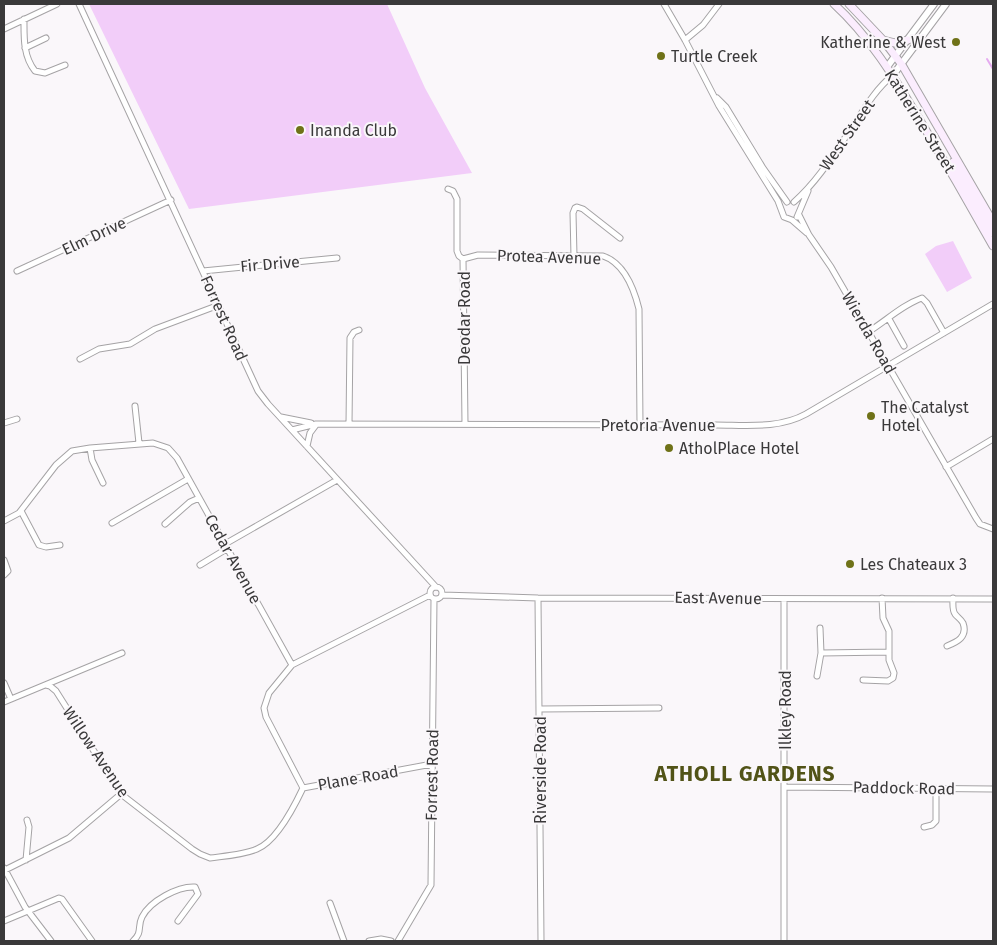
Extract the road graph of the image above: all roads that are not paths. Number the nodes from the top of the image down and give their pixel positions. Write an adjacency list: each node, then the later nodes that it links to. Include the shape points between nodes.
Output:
1 (57, 4): 9 (street)
2 (79, 4): 25 (street, Forrest Road)
3 (664, 4): 12 (street)
4 (719, 4): 12 (street, via 703,25)
5 (834, 4): 19 (main road, Katherine Street)
6 (849, 4): 13 (main road, Katherine Street)
7 (934, 4): 14 (street)
8 (946, 4): 18 (street, West Street)
9 (24, 19): 10 (street); 15 (street)
10 (4, 29)
11 (46, 38): 15 (street)
12 (685, 40): 22 (street)
13 (883, 40): 14 (main road, via 895,43); 16 (main road, Katherine Street)
14 (908, 40): 16 (street)
15 (25, 48): 17 (street, via 32,67 38,73)
16 (896, 57): 18 (main road, Katherine Street); 19 (street)
17 (65, 65)
18 (902, 65): 20 (street, West Street); 31 (main road, Katherine Street); 32 (main road, via 913,92)
19 (887, 67): 20 (main road, Katherine Street); 21 (street, West Street)
20 (893, 75): 21 (street, West Street); 35 (main road, Katherine Street)
21 (885, 81): 23 (street, West Street)
22 (749, 150): 26 (street); 28 (street)
23 (809, 188): 27 (street, West Street); 29 (street, West Street)
24 (448, 189): 38 (street, Deodar Road, via 457,198 457,249)
25 (171, 200): 39 (street, Elm Drive); 40 (street, Forrest Road)
26 (787, 202): 27 (street); 28 (street)
27 (794, 202): 29 (street)
28 (782, 208): 30 (street, via 784,217)
29 (800, 212): 30 (street); 33 (street, Wierda Road)
30 (792, 220): 33 (street, Wierda Road)
31 (993, 222)
32 (993, 233)
33 (809, 235): 45 (street, Wierda Road)
34 (620, 238): 36 (street, via 577,207 574,213)
35 (993, 246)
36 (574, 256): 38 (street, Protea Avenue, via 478,255); 57 (street, Protea Avenue, via 611,259 634,291 640,320)
37 (337, 258): 40 (street, Fir Drive)
38 (463, 259): 56 (street, Deodar Road)
39 (18, 271)
40 (203, 271): 42 (street, Forrest Road)
41 (993, 304): 46 (street, Pretoria Avenue)
42 (219, 305): 48 (street, via 155,329 130,344 99,349); 51 (street, Forrest Road, via 258,391)
43 (889, 319): 45 (street); 46 (street, via 922,298); 47 (street)
44 (359, 330): 55 (street, via 350,338)
45 (868, 332): 49 (street, Wierda Road)
46 (944, 333): 49 (street, Pretoria Avenue)
47 (904, 346)
48 (80, 359)
49 (887, 365): 57 (street, Pretoria Avenue, via 790,422); 63 (street, Wierda Road)
50 (135, 406): 60 (street)
51 (281, 417): 54 (street); 58 (street, Forrest Road)
52 (16, 419): 53 (street)
53 (4, 423)
54 (316, 424): 55 (street, Pretoria Avenue); 58 (street, Pretoria Avenue); 61 (street)
55 (349, 424): 56 (street, Pretoria Avenue)
56 (465, 424): 57 (street, Pretoria Avenue)
57 (640, 425)
58 (292, 430): 61 (street, Forrest Road)
59 (993, 438): 63 (street)
60 (139, 444): 62 (street); 64 (street, Cedar Avenue, via 158,444 173,453)
61 (307, 446): 65 (street, Forrest Road)
62 (90, 448): 66 (street); 68 (street, via 77,449 66,455)
63 (946, 467): 72 (street, Wierda Road, via 978,522)
64 (188, 479): 67 (street, Cedar Avenue); 70 (street)
65 (337, 480): 74 (street); 78 (street, Forrest Road)
66 (103, 484)
67 (199, 498): 71 (street); 74 (street, Cedar Avenue)
68 (21, 510): 69 (street); 73 (street, via 39,545 46,548)
69 (4, 521)
70 (112, 523)
71 (165, 524)
72 (993, 529)
73 (60, 545)
74 (226, 546): 76 (street); 91 (street, Cedar Avenue)
75 (4, 560): 77 (street, via 8,571)
76 (200, 565)
77 (4, 576)
78 (436, 587): 79 (street, via 442,590); 80 (street, via 431,590)
79 (442, 595): 80 (street, via 439,599); 81 (street, East Avenue)
80 (432, 597): 91 (street); 100 (street, Forrest Road)
81 (538, 598): 84 (street, East Avenue); 99 (street, Riverside Road)
82 (882, 598): 83 (street, East Avenue); 84 (street, East Avenue); 88 (street, via 883,618 889,631)
83 (953, 598): 85 (street, East Avenue); 87 (street, via 954,612 963,623 963,637)
84 (784, 599): 101 (street, Ilkley Road)
85 (993, 599)
86 (820, 628): 90 (street)
87 (947, 646)
88 (888, 652): 90 (street); 93 (street, via 893,678)
89 (122, 653): 95 (street)
90 (821, 653): 92 (street)
91 (292, 666): 102 (street, via 269,693 264,708)
92 (817, 676)
93 (863, 680)
94 (4, 682): 96 (street)
95 (46, 685): 96 (street); 105 (street, Willow Avenue, via 56,691)
96 (11, 699): 97 (street)
97 (4, 702)
98 (659, 708): 99 (street)
99 (540, 709): 122 (street, Riverside Road)
100 (432, 764): 102 (street, Plane Road); 121 (street, Forrest Road, via 430,885)
101 (784, 787): 103 (street, Paddock Road); 123 (street, Ilkley Road)
102 (304, 788): 108 (street, Plane Road, via 276,833)
103 (936, 789): 104 (street, Paddock Road); 107 (street, via 936,821)
104 (993, 789)
105 (120, 794): 108 (street, Willow Avenue, via 200,854 210,858); 109 (street, via 69,838)
106 (27, 820): 109 (street)
107 (924, 827)
108 (255, 850)
109 (26, 860): 110 (street)
110 (4, 869): 112 (street)
111 (330, 903): 118 (street)
112 (28, 911): 113 (street); 115 (street); 116 (street, via 62,899)
113 (4, 921)
114 (178, 921): 117 (street, via 195,900 198,891 195,887 177,890 146,911 140,934)
115 (51, 941)
116 (92, 941)
117 (133, 941)
118 (344, 941)
119 (369, 941): 120 (street)
120 (390, 941)
121 (398, 941)
122 (541, 941)
123 (784, 941)

